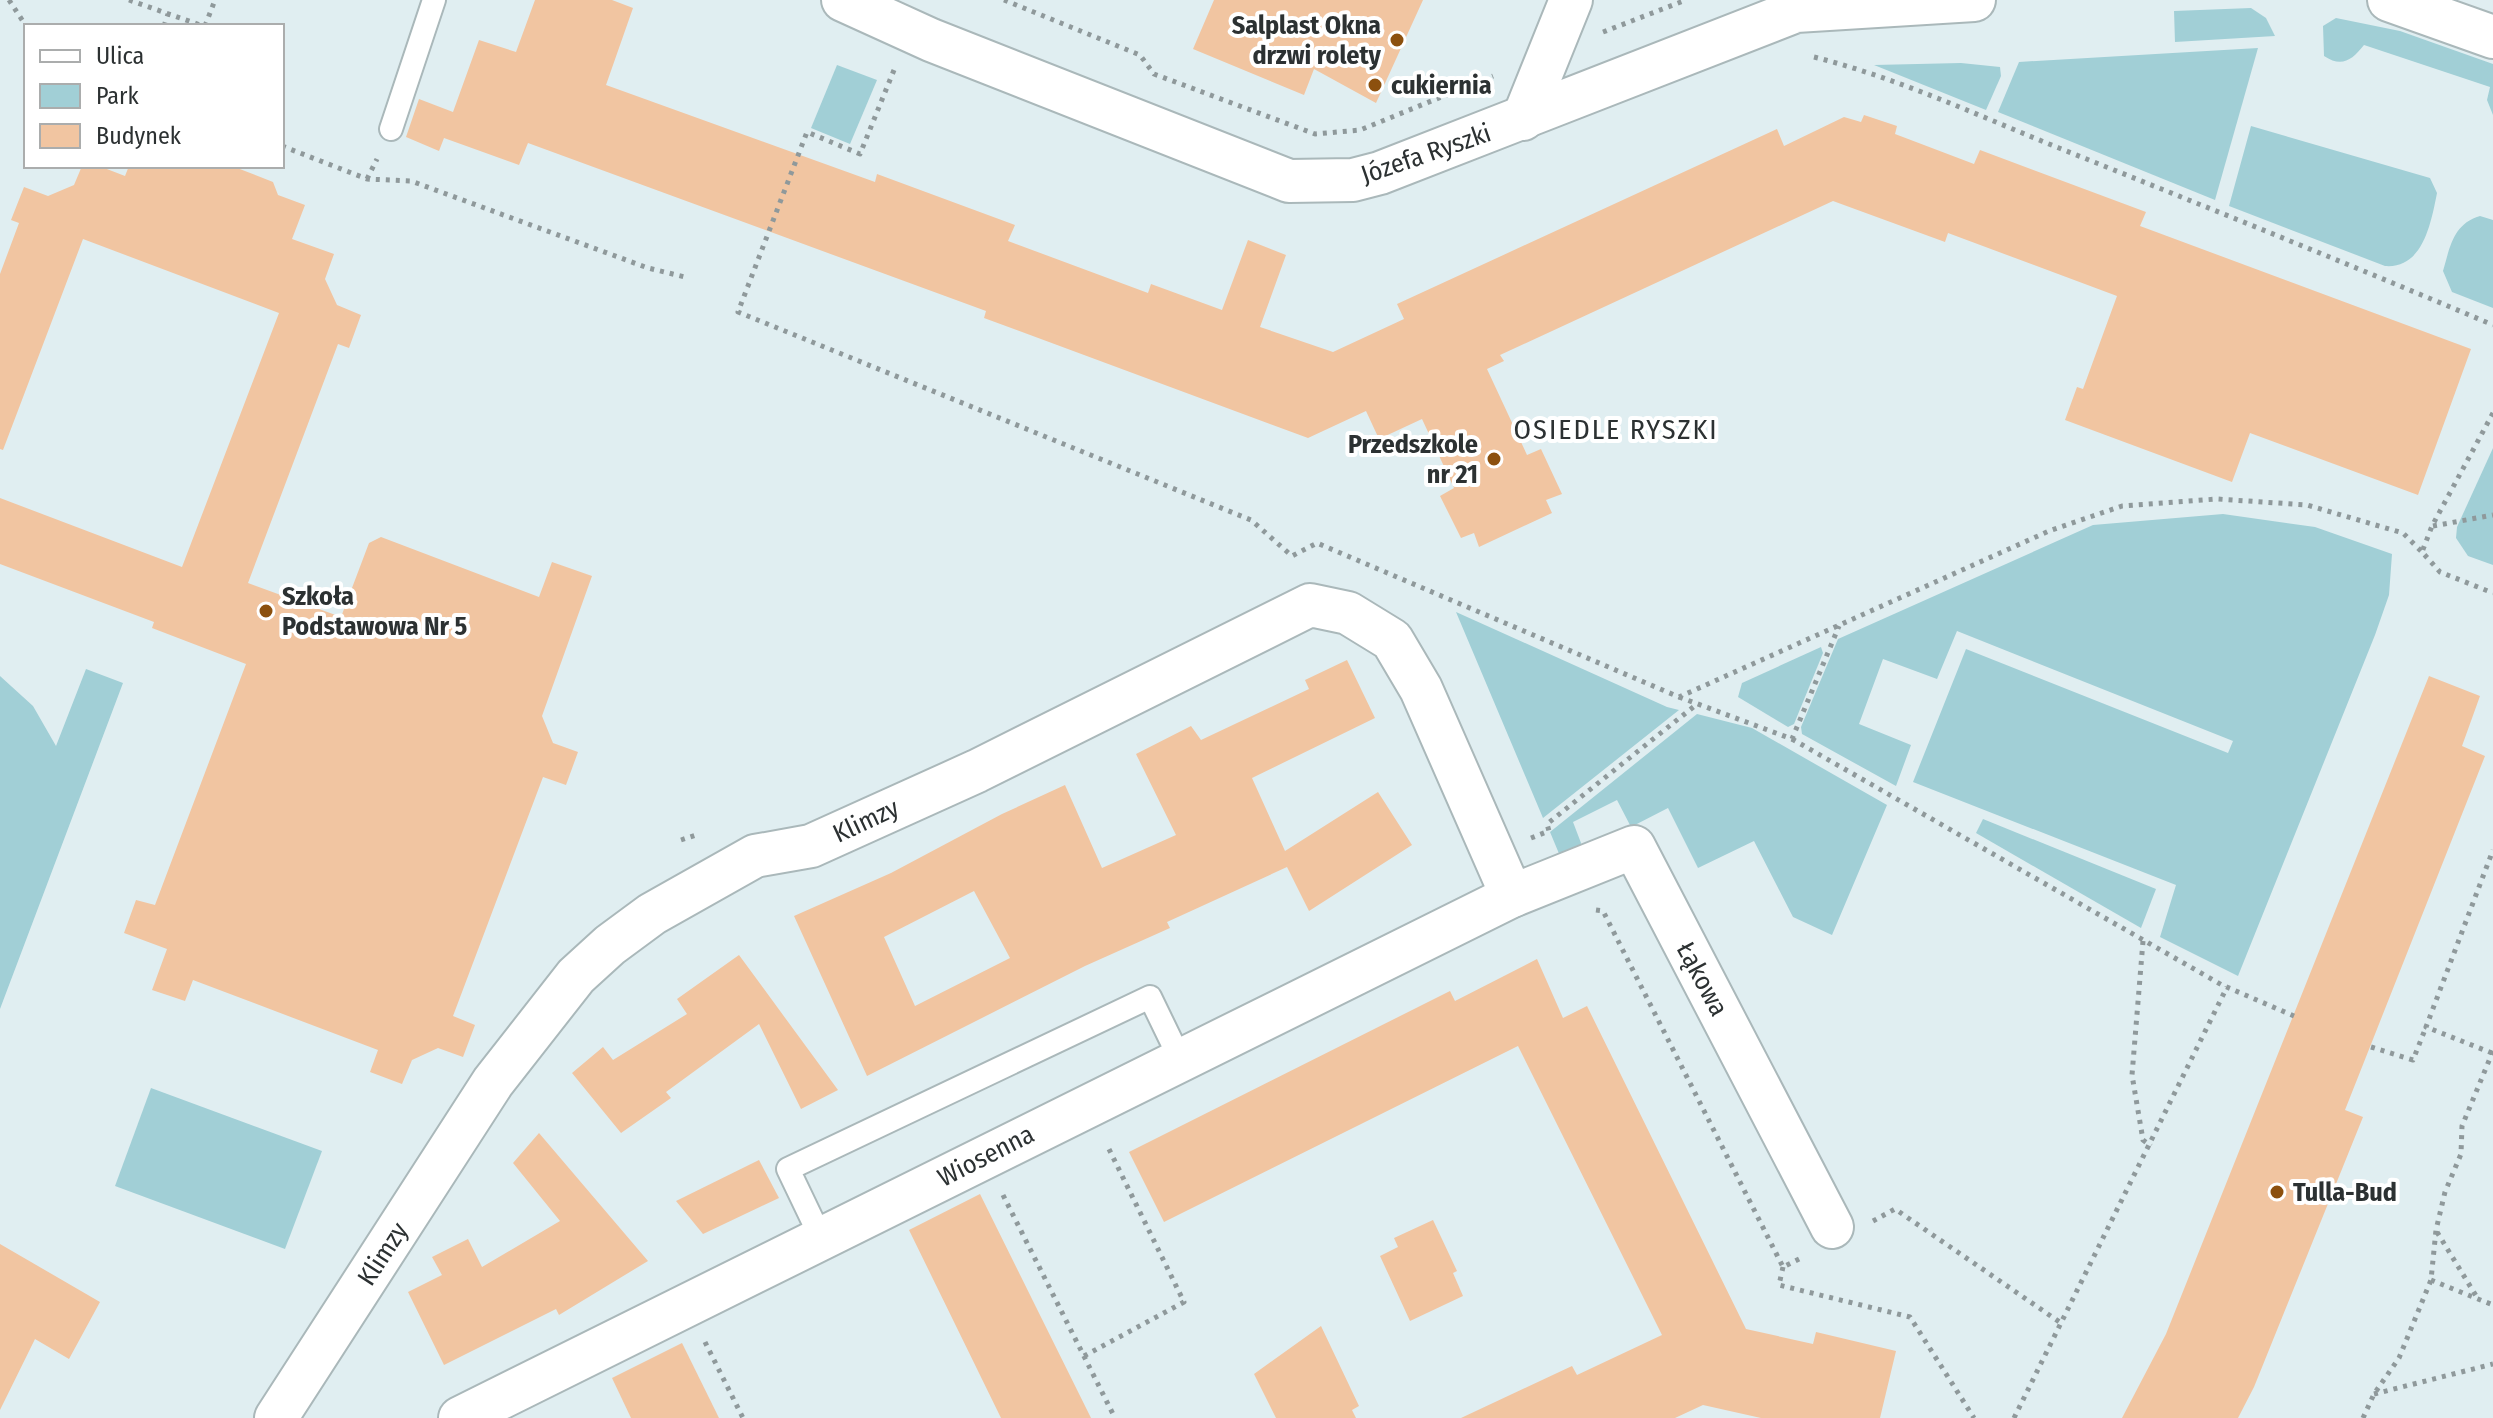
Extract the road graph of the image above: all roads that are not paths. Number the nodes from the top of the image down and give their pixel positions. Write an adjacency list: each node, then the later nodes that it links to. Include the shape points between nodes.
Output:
1 (434, 0): 8 (lane)
2 (843, 0): 7 (street, Józefa Ryszki, via 1289,181 1353,180)
3 (1571, 0): 7 (street)
4 (1974, 0): 7 (street, Józefa Ryszki, via 1796,11)
5 (2389, 0): 6 (street)
6 (2493, 37)
7 (1523, 119)
8 (391, 129)
9 (1512, 896): 10 (street, Wiosenna); 11 (street, Łąkowa, via 1634,847); 13 (street, Klimzy, via 1421,689 1392,640 1348,613 1310,605 977,771 811,846 755,856 652,914 576,976 493,1082)
10 (1180, 1059): 12 (street, Wiosenna); 12 (lane, via 1150,997 788,1169)
11 (1837, 1234)
12 (821, 1238): 14 (street, Wiosenna)
13 (276, 1418)
14 (460, 1418)

